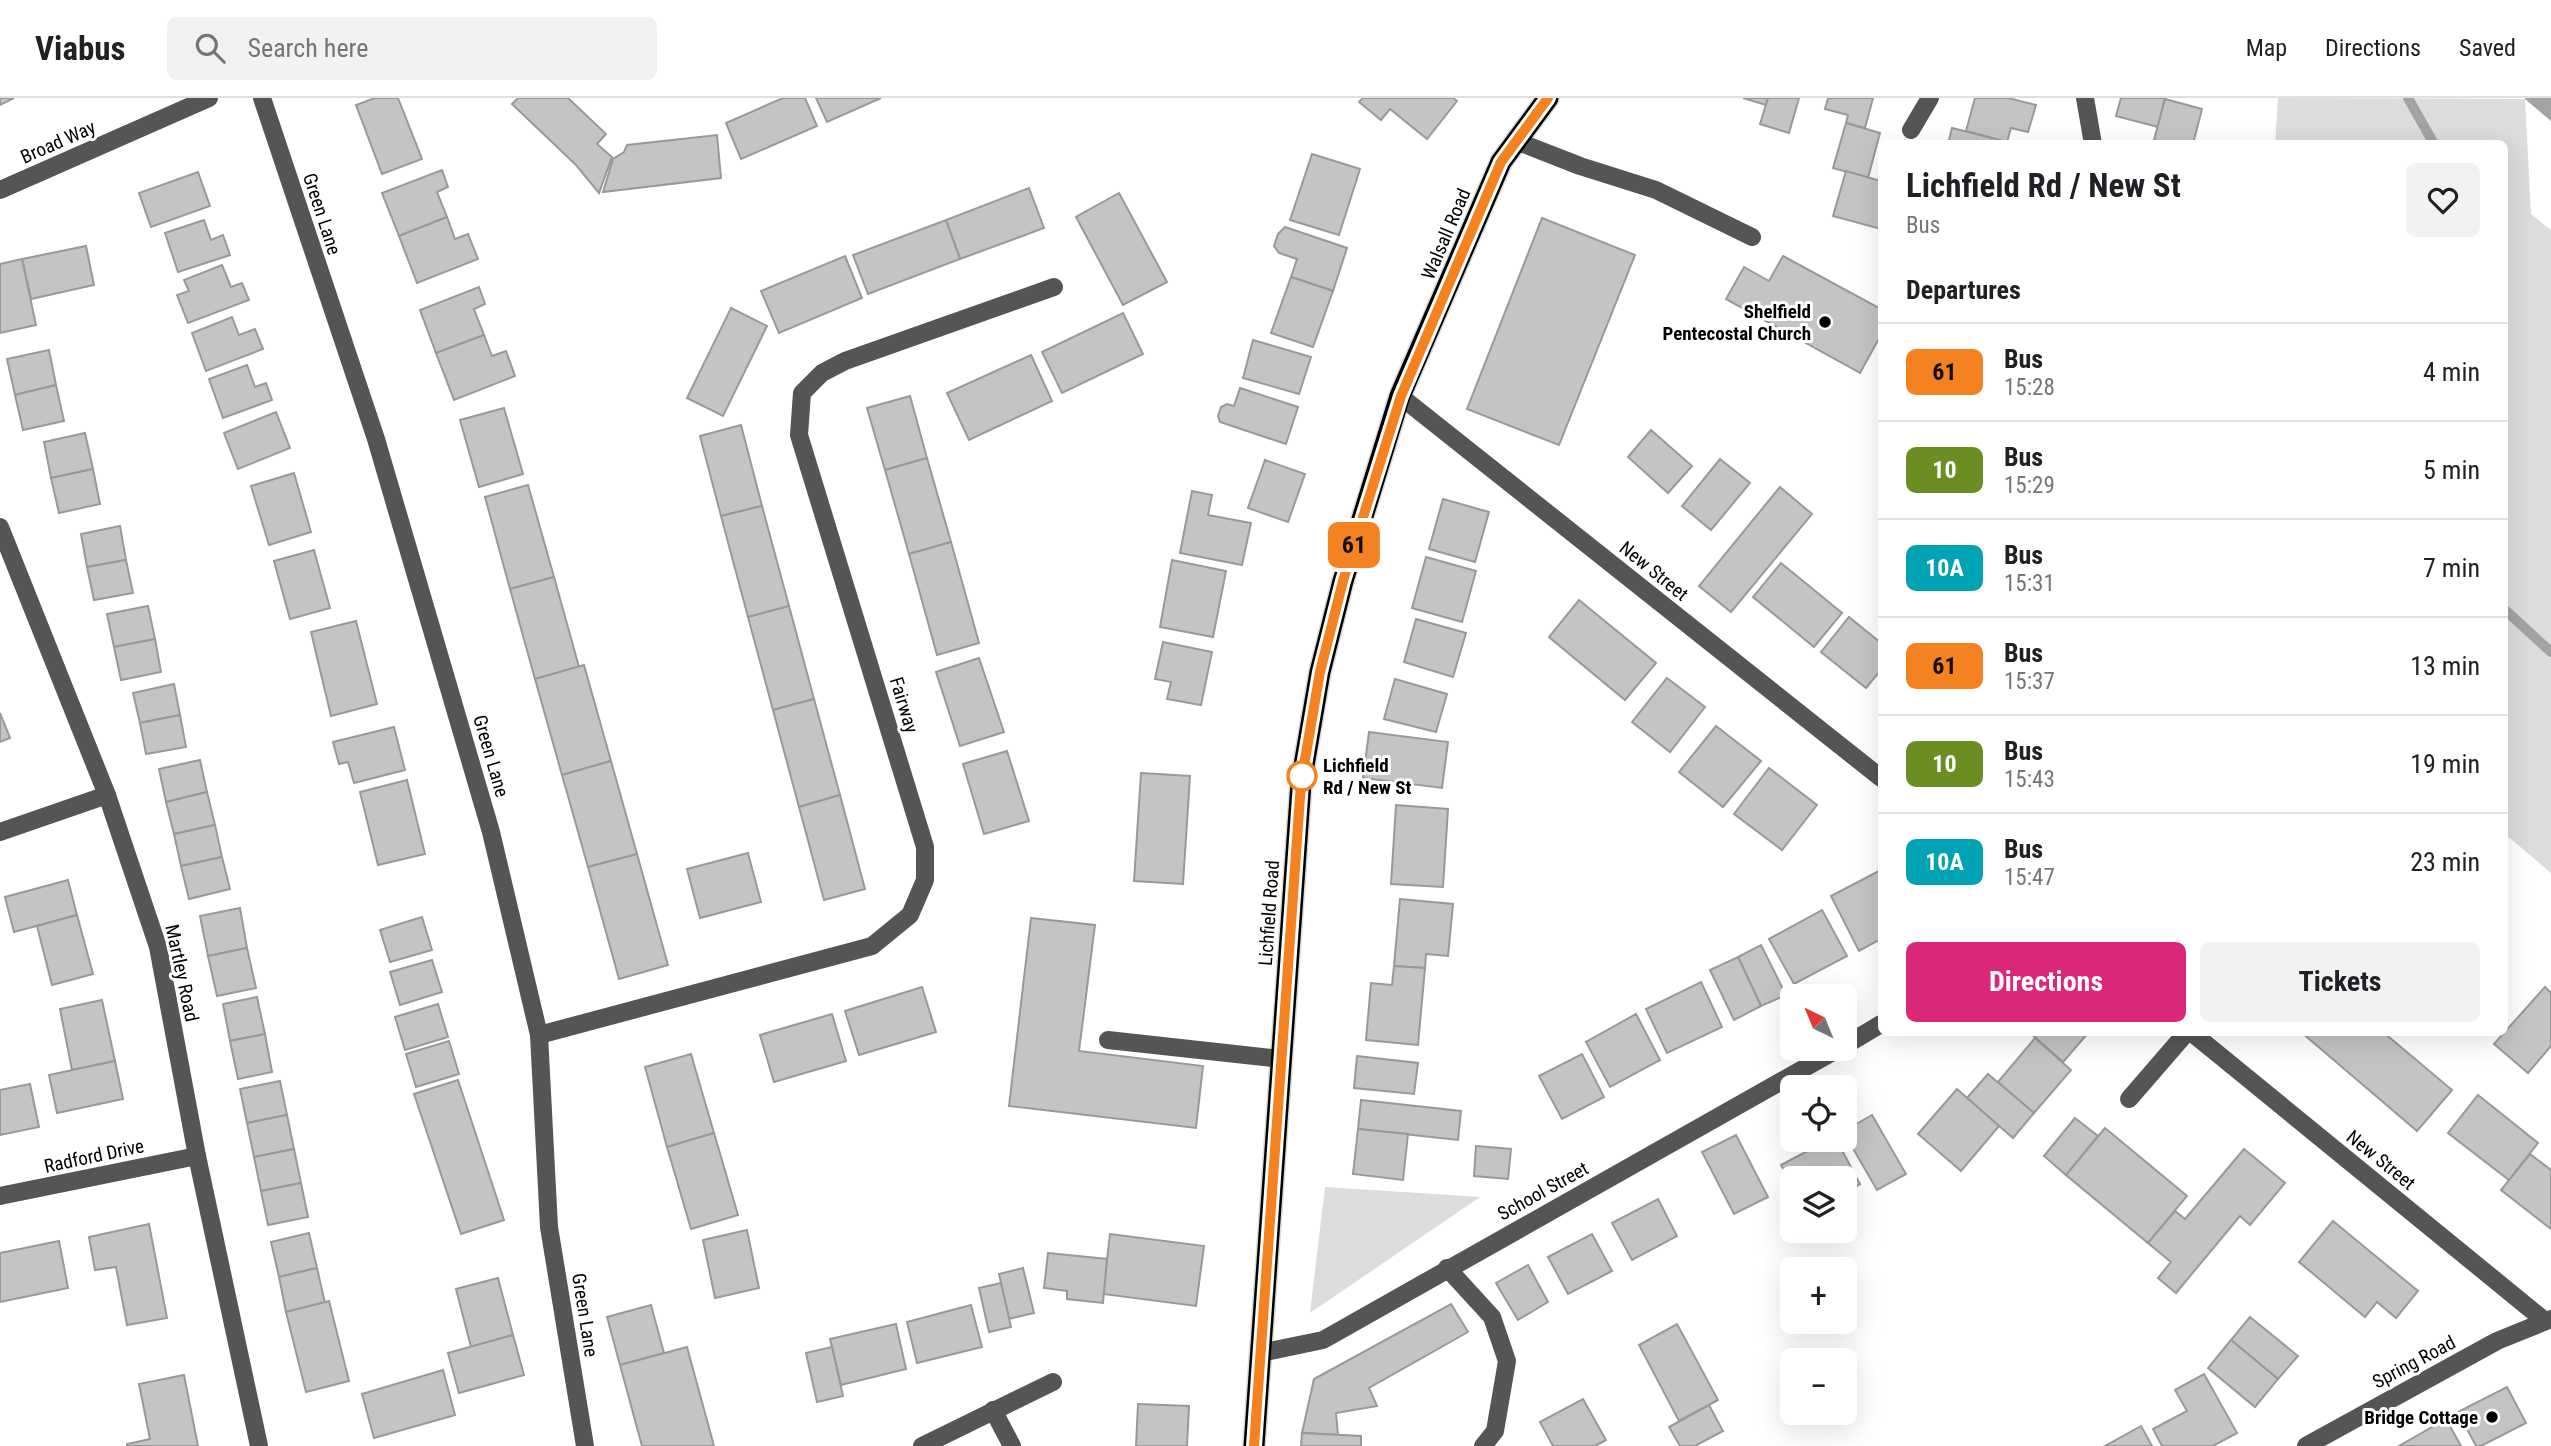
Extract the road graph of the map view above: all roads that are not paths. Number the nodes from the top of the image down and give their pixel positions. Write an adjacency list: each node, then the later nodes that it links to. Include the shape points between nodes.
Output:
1 (209, 98): 9 (street, Broad Way)
2 (261, 98): 18 (street, Green Lane, via 376,439 491,832)
3 (1548, 98): 8 (highway, Walsall Road)
4 (1930, 98): 6 (street)
5 (2085, 98): 7 (street)
6 (1911, 130)
7 (2092, 140)
8 (1516, 141): 10 (street, via 1656,190); 12 (highway, Walsall Road, via 1501,162)
9 (0, 190)
10 (1752, 237)
11 (1054, 287): 18 (street, Fairway, via 845,361 822,373 802,393 799,435 925,847 925,880 910,915 872,946)
12 (1401, 396): 14 (street, New Street); 23 (highway, Lichfield Road, via 1343,581 1320,672 1301,783)
13 (0, 527): 15 (street, Martley Road)
14 (1878, 776)
15 (107, 795): 16 (street); 26 (street, Martley Road, via 158,947)
16 (0, 832)
17 (1878, 1026): 21 (street, School Street)
18 (540, 1035): 34 (street, Green Lane, via 549,1227)
19 (2185, 1036): 25 (street)
20 (2194, 1036): 29 (street, New Street)
21 (1857, 1038)
22 (1108, 1040): 23 (street)
23 (1281, 1059): 30 (highway, Lichfield Road)
24 (1817, 1061): 28 (street, School Street)
25 (2129, 1099)
26 (197, 1156): 27 (street, Radford Drive); 33 (street, Martley Road)
27 (0, 1196)
28 (1447, 1268): 30 (street, School Street, via 1324,1340); 38 (street, via 1492,1317 1507,1361 1495,1431)
29 (2548, 1320): 39 (street, Spring Road, via 2497,1341)
30 (1260, 1353): 37 (highway, Lichfield Road)
31 (1052, 1382): 32 (street)
32 (993, 1410): 35 (street); 36 (street)
33 (259, 1446)
34 (585, 1446)
35 (922, 1446)
36 (1013, 1446)
37 (1254, 1446)
38 (1483, 1446)
39 (2306, 1446)

